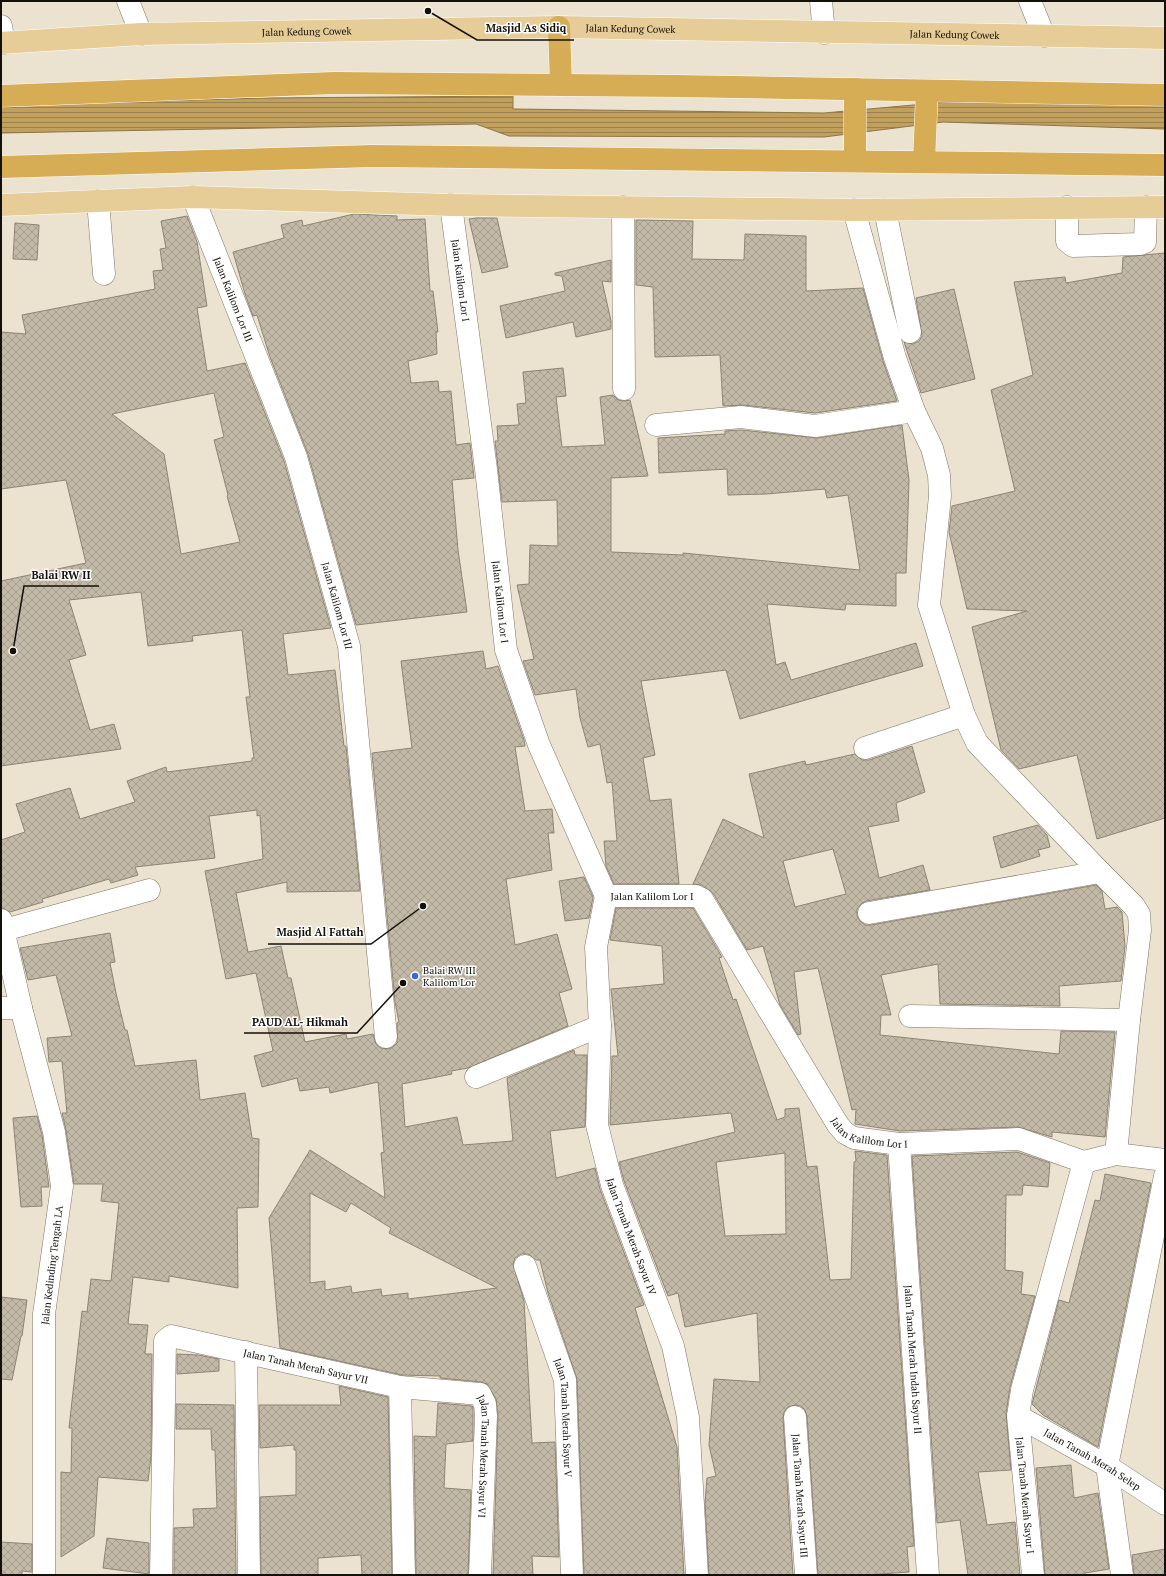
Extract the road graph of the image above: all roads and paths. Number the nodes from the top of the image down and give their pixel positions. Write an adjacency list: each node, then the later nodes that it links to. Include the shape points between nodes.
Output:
1 (128, 1): 6 (street)
2 (820, 1): 5 (street)
3 (1030, 1): 7 (street)
4 (559, 27): 5 (main road, Jalan Kedung Cowek); 6 (main road, Jalan Kedung Cowek); 10 (highway)
5 (824, 32): 7 (main road, Jalan Kedung Cowek)
6 (141, 34): 8 (main road, Jalan Kedung Cowek)
7 (1044, 36): 9 (main road, Jalan Kedung Cowek)
8 (2, 37)
9 (1165, 38)
10 (561, 85): 11 (highway); 13 (highway, via 334,83)
11 (855, 95): 14 (highway); 15 (highway)
12 (1165, 95): 14 (highway)
13 (1, 96)
14 (927, 96): 16 (highway)
15 (855, 161): 16 (highway); 18 (highway, via 373,156)
16 (924, 162): 17 (highway)
17 (1165, 165)
18 (1, 167)
19 (193, 197): 20 (main road); 22 (main road); 44 (street, Jalan Kalilom Lor III, via 296,457 349,646)
20 (98, 201): 21 (main road); 28 (street)
21 (1, 205)
22 (451, 205): 23 (main road); 37 (street, Jalan Kalilom Lor I, via 486,469 506,650 539,745)
23 (623, 207): 26 (main road); 30 (street)
24 (1067, 207): 25 (main road); 25 (street, via 1067,241 1074,246 1145,242); 27 (main road)
25 (1155, 207)
26 (854, 210): 27 (main road); 31 (street, via 895,358)
27 (885, 210): 29 (street)
28 (104, 274)
29 (910, 332)
30 (624, 389)
31 (914, 411): 32 (street, via 815,426 741,417); 33 (street, via 932,448 939,475 940,496 929,605)
32 (656, 425)
33 (964, 715): 34 (street); 35 (street, via 977,742)
34 (865, 748)
35 (1100, 872): 38 (street); 42 (street, via 1134,906 1141,920)
36 (149, 890): 39 (street)
37 (606, 896): 43 (street, Jalan Tanah Merah Sayur IV, via 596,947); 46 (street, Jalan Kalilom Lor I, via 696,896 702,899 838,1125 854,1138)
38 (869, 913)
39 (2, 925): 40 (street, Jalan Kedinding Tengah LA)
40 (11, 1008): 58 (street, Jalan Kedinding Tengah LA, via 54,1132 62,1186 44,1314)
41 (910, 1016): 42 (street)
42 (1128, 1020): 47 (street)
43 (600, 1026): 45 (street); 64 (street, Jalan Tanah Merah Sayur IV, via 597,1125 612,1185 673,1346 688,1417)
44 (386, 1037)
45 (476, 1077)
46 (899, 1144): 49 (street, Jalan Kalilom Lor I, via 1019,1139); 66 (street, Jalan Tanah Merah Indah Sayur II)
47 (1116, 1154): 48 (street); 49 (street)
48 (1165, 1160)
49 (1084, 1162): 54 (street, via 1022,1390)
50 (1165, 1176): 56 (street)
51 (525, 1266): 63 (street, Jalan Tanah Merah Sayur V, via 565,1380)
52 (246, 1352): 53 (street, Jalan Tanah Merah Sayur VII); 59 (street, via 171,1336 165,1341); 60 (street, Jalan Tanah Merah Sayur VII)
53 (400, 1387): 61 (street); 62 (street, Jalan Tanah Merah Sayur VI, via 480,1394 483,1397 486,1416)
54 (1018, 1416): 56 (street, Jalan Tanah Merah Selep); 67 (street, Jalan Tanah Merah Sayur I)
55 (795, 1417): 65 (street, Jalan Tanah Merah Sayur III)
56 (1107, 1466): 57 (street, Jalan Tanah Merah Selep); 68 (street)
57 (1165, 1504)
58 (44, 1575)
59 (161, 1575)
60 (249, 1575)
61 (404, 1575)
62 (480, 1575)
63 (572, 1575)
64 (698, 1575)
65 (806, 1575)
66 (928, 1575)
67 (1033, 1575)
68 (1122, 1575)

